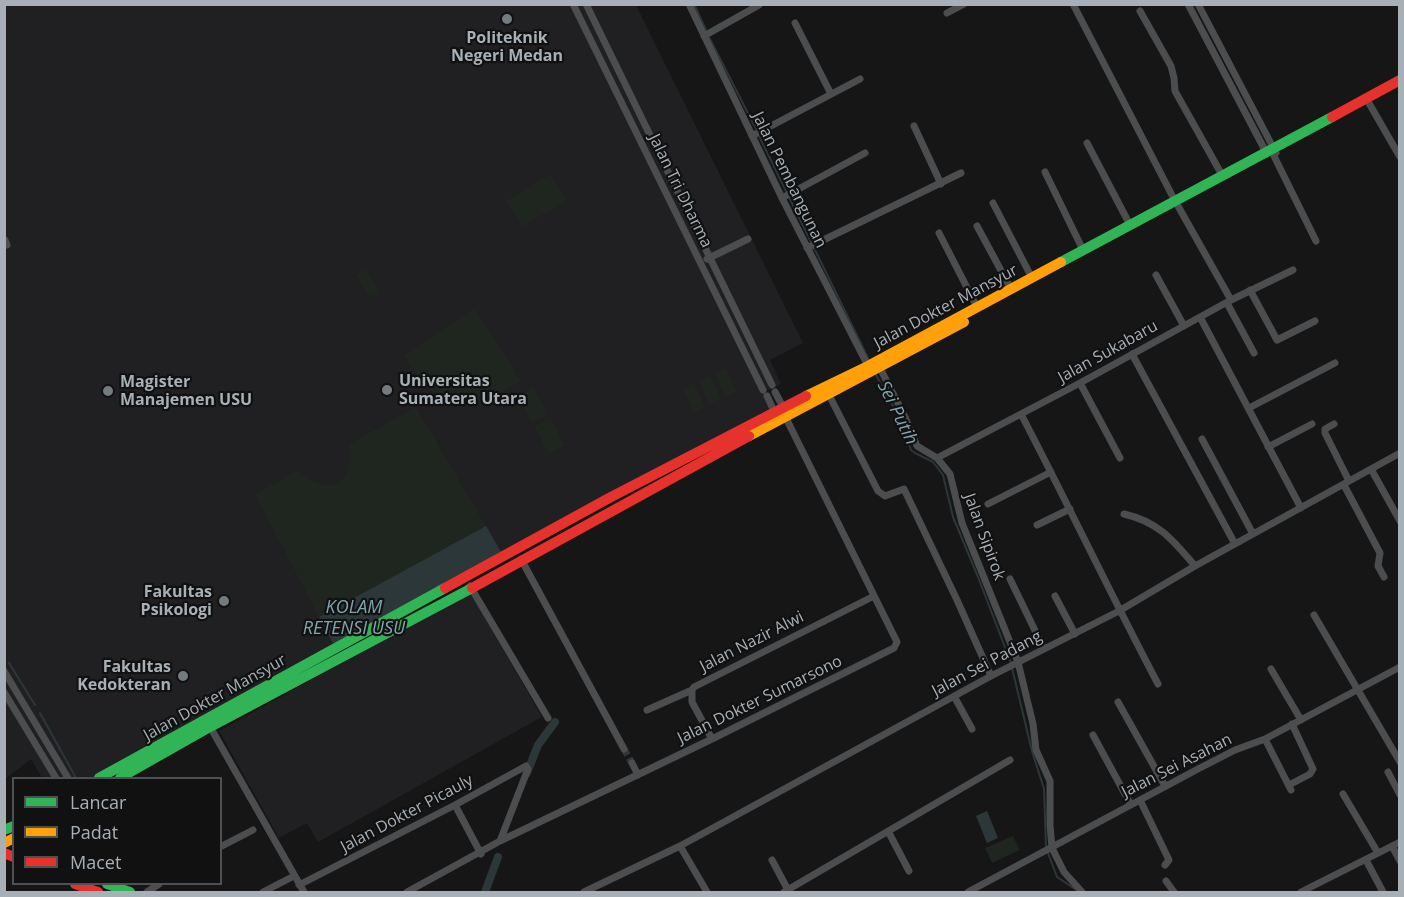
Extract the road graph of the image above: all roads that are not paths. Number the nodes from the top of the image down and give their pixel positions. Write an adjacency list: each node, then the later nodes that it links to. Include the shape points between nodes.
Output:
1 (573, 4): 44 (street, Jalan Tri Dharma)
2 (586, 4): 43 (street, Jalan Tri Dharma)
3 (689, 4): 13 (street, Jalan Pembangunan)
4 (964, 4): 10 (street)
5 (1073, 4): 35 (street)
6 (1188, 4): 11 (street)
7 (759, 5): 13 (street)
8 (1200, 7): 11 (street); 14 (street)
9 (1140, 11): 31 (street, via 1171,66 1174,91)
10 (947, 14)
11 (1193, 14): 15 (street)
12 (795, 23): 19 (street)
13 (706, 34): 24 (street, Jalan Pembangunan)
14 (1230, 64): 15 (street); 21 (street)
15 (1222, 69): 22 (street)
16 (860, 79): 19 (street)
17 (1400, 80): 20 (main road, Jalan Dokter Mansyur)
18 (1400, 86): 20 (main road, Jalan Dokter Mansyur)
19 (831, 94): 24 (street)
20 (1367, 100): 27 (main road, Jalan Dokter Mansyur); 28 (street)
21 (1255, 112): 22 (street); 27 (street)
22 (1247, 116): 27 (street)
23 (914, 126): 32 (street)
24 (756, 134): 33 (street, Jalan Pembangunan)
25 (1087, 143): 36 (street)
26 (865, 153): 33 (street)
27 (1272, 153): 31 (main road, Jalan Dokter Mansyur); 35 (main road, Jalan Dokter Mansyur); 40 (street)
28 (1400, 157)
29 (1045, 172): 42 (street)
30 (961, 173): 32 (street)
31 (1222, 175): 35 (main road, Jalan Dokter Mansyur)
32 (941, 184): 41 (street)
33 (786, 195): 41 (street, Jalan Pembangunan)
34 (993, 203): 47 (street)
35 (1177, 203): 36 (main road, Jalan Dokter Mansyur); 51 (street); 60 (main road, Jalan Dokter Mansyur)
36 (1130, 225): 42 (main road, Jalan Dokter Mansyur)
37 (977, 226): 48 (street)
38 (939, 233): 53 (street)
39 (748, 239): 43 (street)
40 (1316, 241)
41 (812, 246): 60 (street, Jalan Pembangunan)
42 (1083, 250): 47 (main road, Jalan Dokter Mansyur)
43 (709, 258): 44 (street); 50 (street, Jalan Tri Dharma)
44 (700, 262): 52 (street, Jalan Tri Dharma)
45 (1293, 270): 49 (street, Jalan Sukabaru)
46 (1156, 275): 56 (street)
47 (1032, 278): 48 (main road, Jalan Dokter Mansyur)
48 (1011, 289): 53 (main road, Jalan Dokter Mansyur)
49 (1250, 291): 51 (street, Jalan Sukabaru); 55 (street, via 1279,341)
50 (729, 298): 52 (street); 64 (street, Jalan Tri Dharma, via 774,388)
51 (1229, 301): 54 (street, Jalan Sukabaru); 57 (street)
52 (720, 303): 64 (street, Jalan Tri Dharma, via 765,393)
53 (977, 307): 60 (main road, Jalan Dokter Mansyur)
54 (1200, 318): 56 (street, Jalan Sukabaru); 63 (street)
55 (1316, 321)
56 (1184, 326): 58 (street, Jalan Sukabaru)
57 (1254, 353)
58 (1131, 354): 61 (street, Jalan Sukabaru); 83 (street)
59 (1335, 363): 63 (street)
60 (873, 367): 62 (main road, Jalan Dokter Mansyur); 64 (main road, Jalan Dokter Mansyur); 71 (street, Jalan Sipirok, via 917,446)
61 (1080, 383): 65 (street, Jalan Sukabaru); 72 (street)
62 (829, 395): 64 (main road, Jalan Dokter Mansyur); 101 (street, via 880,493 885,496 904,489)
63 (1249, 408): 69 (street)
64 (781, 411): 84 (main road, Jalan Dokter Mansyur); 85 (main road, Jalan Dokter Mansyur); 91 (street, Jalan Dokter Sumarsono)
65 (1021, 414): 71 (street, Jalan Sukabaru); 74 (street)
66 (1312, 424): 69 (street)
67 (1334, 424): 75 (street, via 1324,433)
68 (1202, 439): 82 (street)
69 (1268, 447): 78 (street)
70 (1400, 453): 73 (street, Jalan Sei Padang)
71 (937, 458): 97 (street, Jalan Sipirok, via 950,474 962,523)
72 (1120, 458)
73 (1371, 469): 75 (street, Jalan Sei Padang); 80 (street)
74 (1051, 472): 76 (street); 77 (street)
75 (1347, 483): 78 (street, Jalan Sei Padang); 88 (street, via 1380,553 1378,566)
76 (988, 504)
77 (1070, 508): 81 (street); 93 (street)
78 (1301, 508): 82 (street, Jalan Sei Padang)
79 (1124, 514): 87 (street, via 1154,524)
80 (1400, 521)
81 (1037, 525)
82 (1253, 534): 83 (street, Jalan Sei Padang)
83 (1235, 544): 87 (street, Jalan Sei Padang)
84 (516, 550): 85 (street); 86 (main road, Jalan Dokter Mansyur)
85 (522, 561): 86 (main road, Jalan Dokter Mansyur); 117 (street)
86 (506, 562): 90 (main road, Jalan Dokter Mansyur)
87 (1195, 566): 93 (street, Jalan Sei Padang)
88 (1384, 577)
89 (1010, 579): 96 (street)
90 (469, 583): 109 (street); 111 (main road, Jalan Dokter Mansyur)
91 (874, 596): 103 (street, Jalan Nazir Alwi); 115 (street, Jalan Dokter Sumarsono, via 897,642 894,648)
92 (1055, 596): 95 (street)
93 (1119, 611): 95 (street, Jalan Sei Padang); 102 (street)
94 (1314, 615): 104 (street)
95 (1075, 634): 96 (street, Jalan Sei Padang)
96 (1044, 650): 97 (street, Jalan Sei Padang)
97 (1014, 664): 101 (street, Jalan Sei Padang); 140 (street, Jalan Sipirok, via 1033,724 1036,750 1050,781)
98 (1400, 667): 104 (street, Jalan Sei Asahan)
99 (1271, 669): 110 (street)
100 (4, 671): 124 (street)
101 (991, 676): 106 (street, Jalan Sei Padang)
102 (1158, 684)
103 (692, 690): 108 (street); 115 (street, Jalan Nazir Alwi, via 692,702)
104 (1357, 690): 110 (street, Jalan Sei Asahan); 119 (street)
105 (4, 692): 123 (street)
106 (954, 696): 113 (street); 138 (street, Jalan Sei Padang)
107 (1118, 702): 127 (street)
108 (647, 710)
109 (549, 718)
110 (1301, 720): 112 (street, Jalan Sei Asahan)
111 (208, 724): 125 (main road, Jalan Dokter Mansyur); 126 (main road, Jalan Dokter Mansyur); 148 (street)
112 (1292, 724): 116 (street, Jalan Sei Asahan); 116 (street, via 1313,768 1290,788)
113 (972, 729)
114 (1093, 735): 132 (street)
115 (712, 739): 122 (street, Jalan Dokter Sumarsono)
116 (1265, 739): 127 (street, Jalan Sei Asahan)
117 (624, 749)
118 (1010, 760): 134 (street)
119 (1400, 762)
120 (632, 763): 122 (street)
121 (1389, 772): 129 (street)
122 (638, 775): 135 (street, Jalan Dokter Sumarsono)
123 (55, 777)
124 (67, 777)
125 (101, 777)
126 (122, 777)
127 (1165, 786): 130 (street, Jalan Sei Asahan)
128 (1343, 794): 142 (street)
129 (1400, 795)
130 (1140, 800): 132 (street, Jalan Sei Asahan); 146 (street, via 1169,860)
131 (455, 805): 135 (street, Jalan Dokter Picauly, via 527,766); 141 (street); 151 (street, Jalan Dokter Picauly)
132 (1131, 805): 140 (street, Jalan Sei Asahan)
133 (253, 830): 137 (street)
134 (888, 831): 147 (street); 153 (street)
135 (500, 842): 141 (street, Jalan Dokter Sumarsono)
136 (1400, 842): 139 (street)
137 (222, 846)
138 (680, 846): 159 (street, Jalan Sei Padang); 160 (street)
139 (1392, 846): 142 (street); 145 (street)
140 (1050, 849): 161 (street, Jalan Sei Asahan); 162 (street)
141 (481, 854): 158 (street, Jalan Dokter Sumarsono)
142 (1378, 854): 144 (street)
143 (772, 860): 153 (street)
144 (1366, 860): 164 (street); 165 (street)
145 (1400, 861)
146 (1165, 865)
147 (909, 871)
148 (294, 876): 151 (street); 156 (street)
149 (1166, 881): 163 (street)
150 (110, 885): 155 (main road)
151 (299, 885): 157 (street)
152 (79, 888): 154 (main road)
153 (786, 891)
154 (98, 892)
155 (130, 892)
156 (263, 892)
157 (304, 892)
158 (406, 892)
159 (585, 892)
160 (706, 892)
161 (968, 892)
162 (1082, 892)
163 (1174, 892)
164 (1301, 892)
165 (1383, 892)

